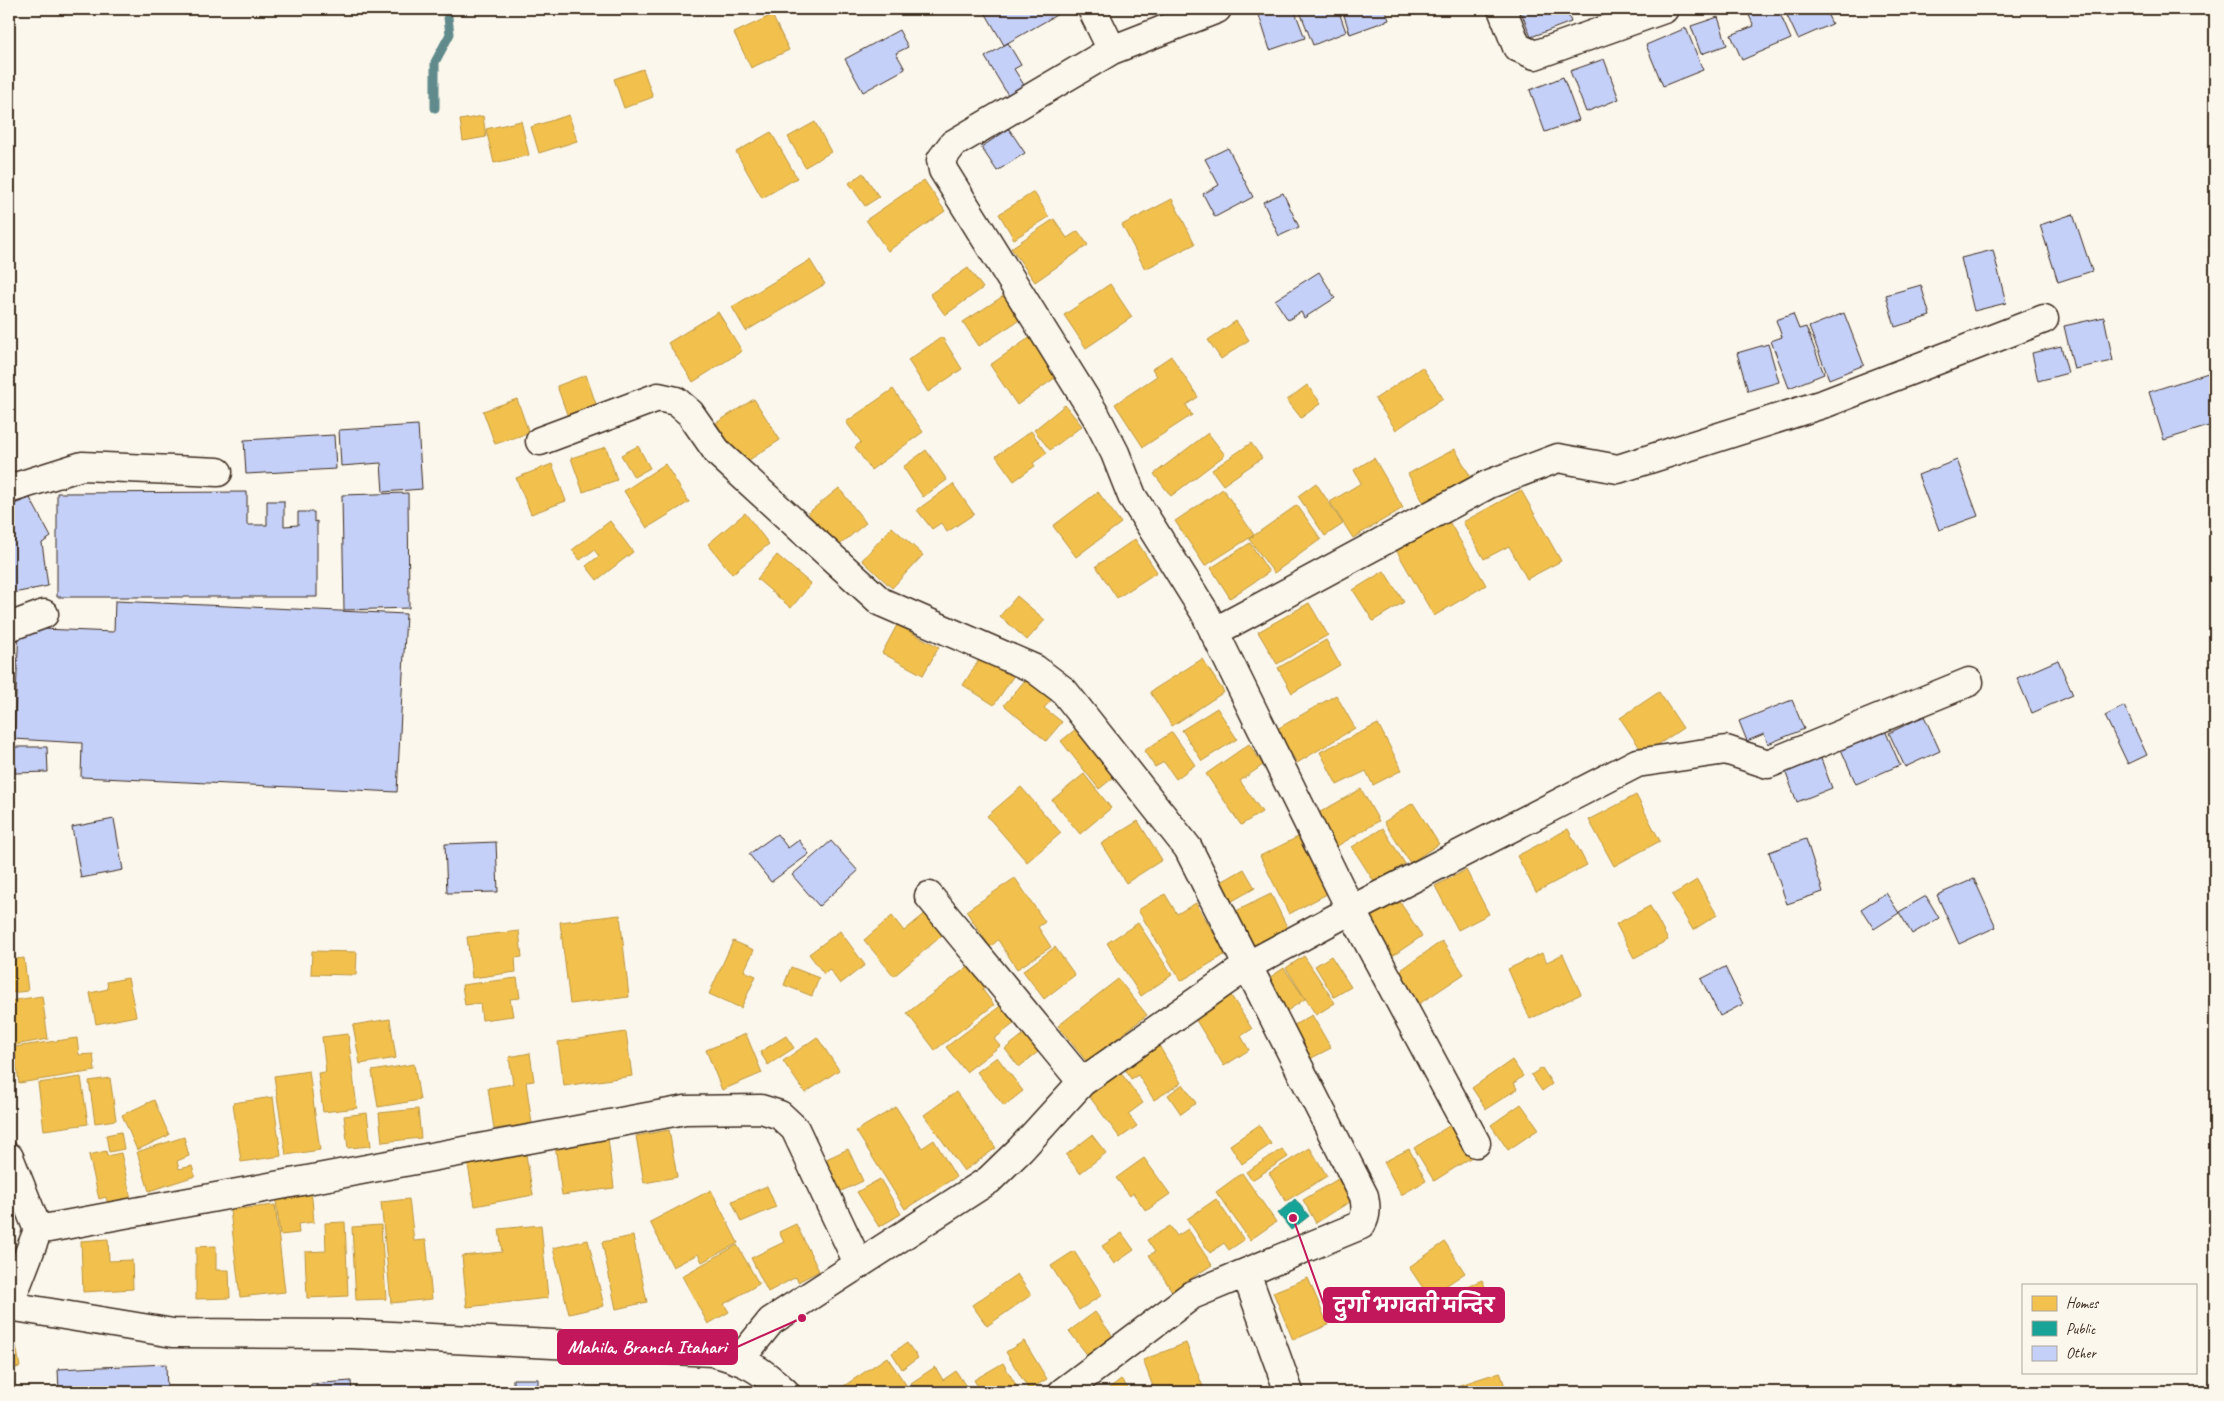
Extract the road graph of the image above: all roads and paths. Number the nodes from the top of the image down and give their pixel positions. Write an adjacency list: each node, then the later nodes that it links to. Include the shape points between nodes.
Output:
1 (1092, 9): 5 (street)
2 (1217, 9): 5 (street)
3 (1502, 9): 4 (street, via 1517,47 1535,55)
4 (1664, 9)
5 (1112, 50): 12 (street, via 953,144 941,160 943,170 1096,416 1132,496)
6 (2044, 319): 12 (street, via 1826,403 1618,469 1558,458 1489,484)
7 (540, 441): 16 (street, via 658,397 676,400 690,413 718,453 881,602 1034,669 1064,691 1188,848)
8 (218, 472): 9 (street, via 82,466)
9 (9, 489)
10 (44, 614): 11 (street)
11 (9, 628)
12 (1214, 632): 15 (street)
13 (1969, 682): 15 (street, via 1768,764 1726,750 1638,763)
14 (929, 896): 17 (street)
15 (1351, 910): 16 (street); 18 (street)
16 (1246, 966): 17 (street); 22 (street, via 1364,1196 1366,1208 1361,1225)
17 (1082, 1082): 21 (street, via 988,1180)
18 (1476, 1143)
19 (9, 1156): 20 (street)
20 (38, 1230): 21 (street, via 685,1110 761,1110 780,1115 795,1129); 23 (street)
21 (858, 1263): 24 (street, via 771,1321)
22 (1246, 1273): 26 (street, via 1192,1295); 27 (street)
23 (9, 1306): 24 (street, via 173,1333 352,1334 712,1352)
24 (740, 1359): 25 (street, via 764,1373)
25 (785, 1392)
26 (1064, 1392)
27 (1289, 1392)

